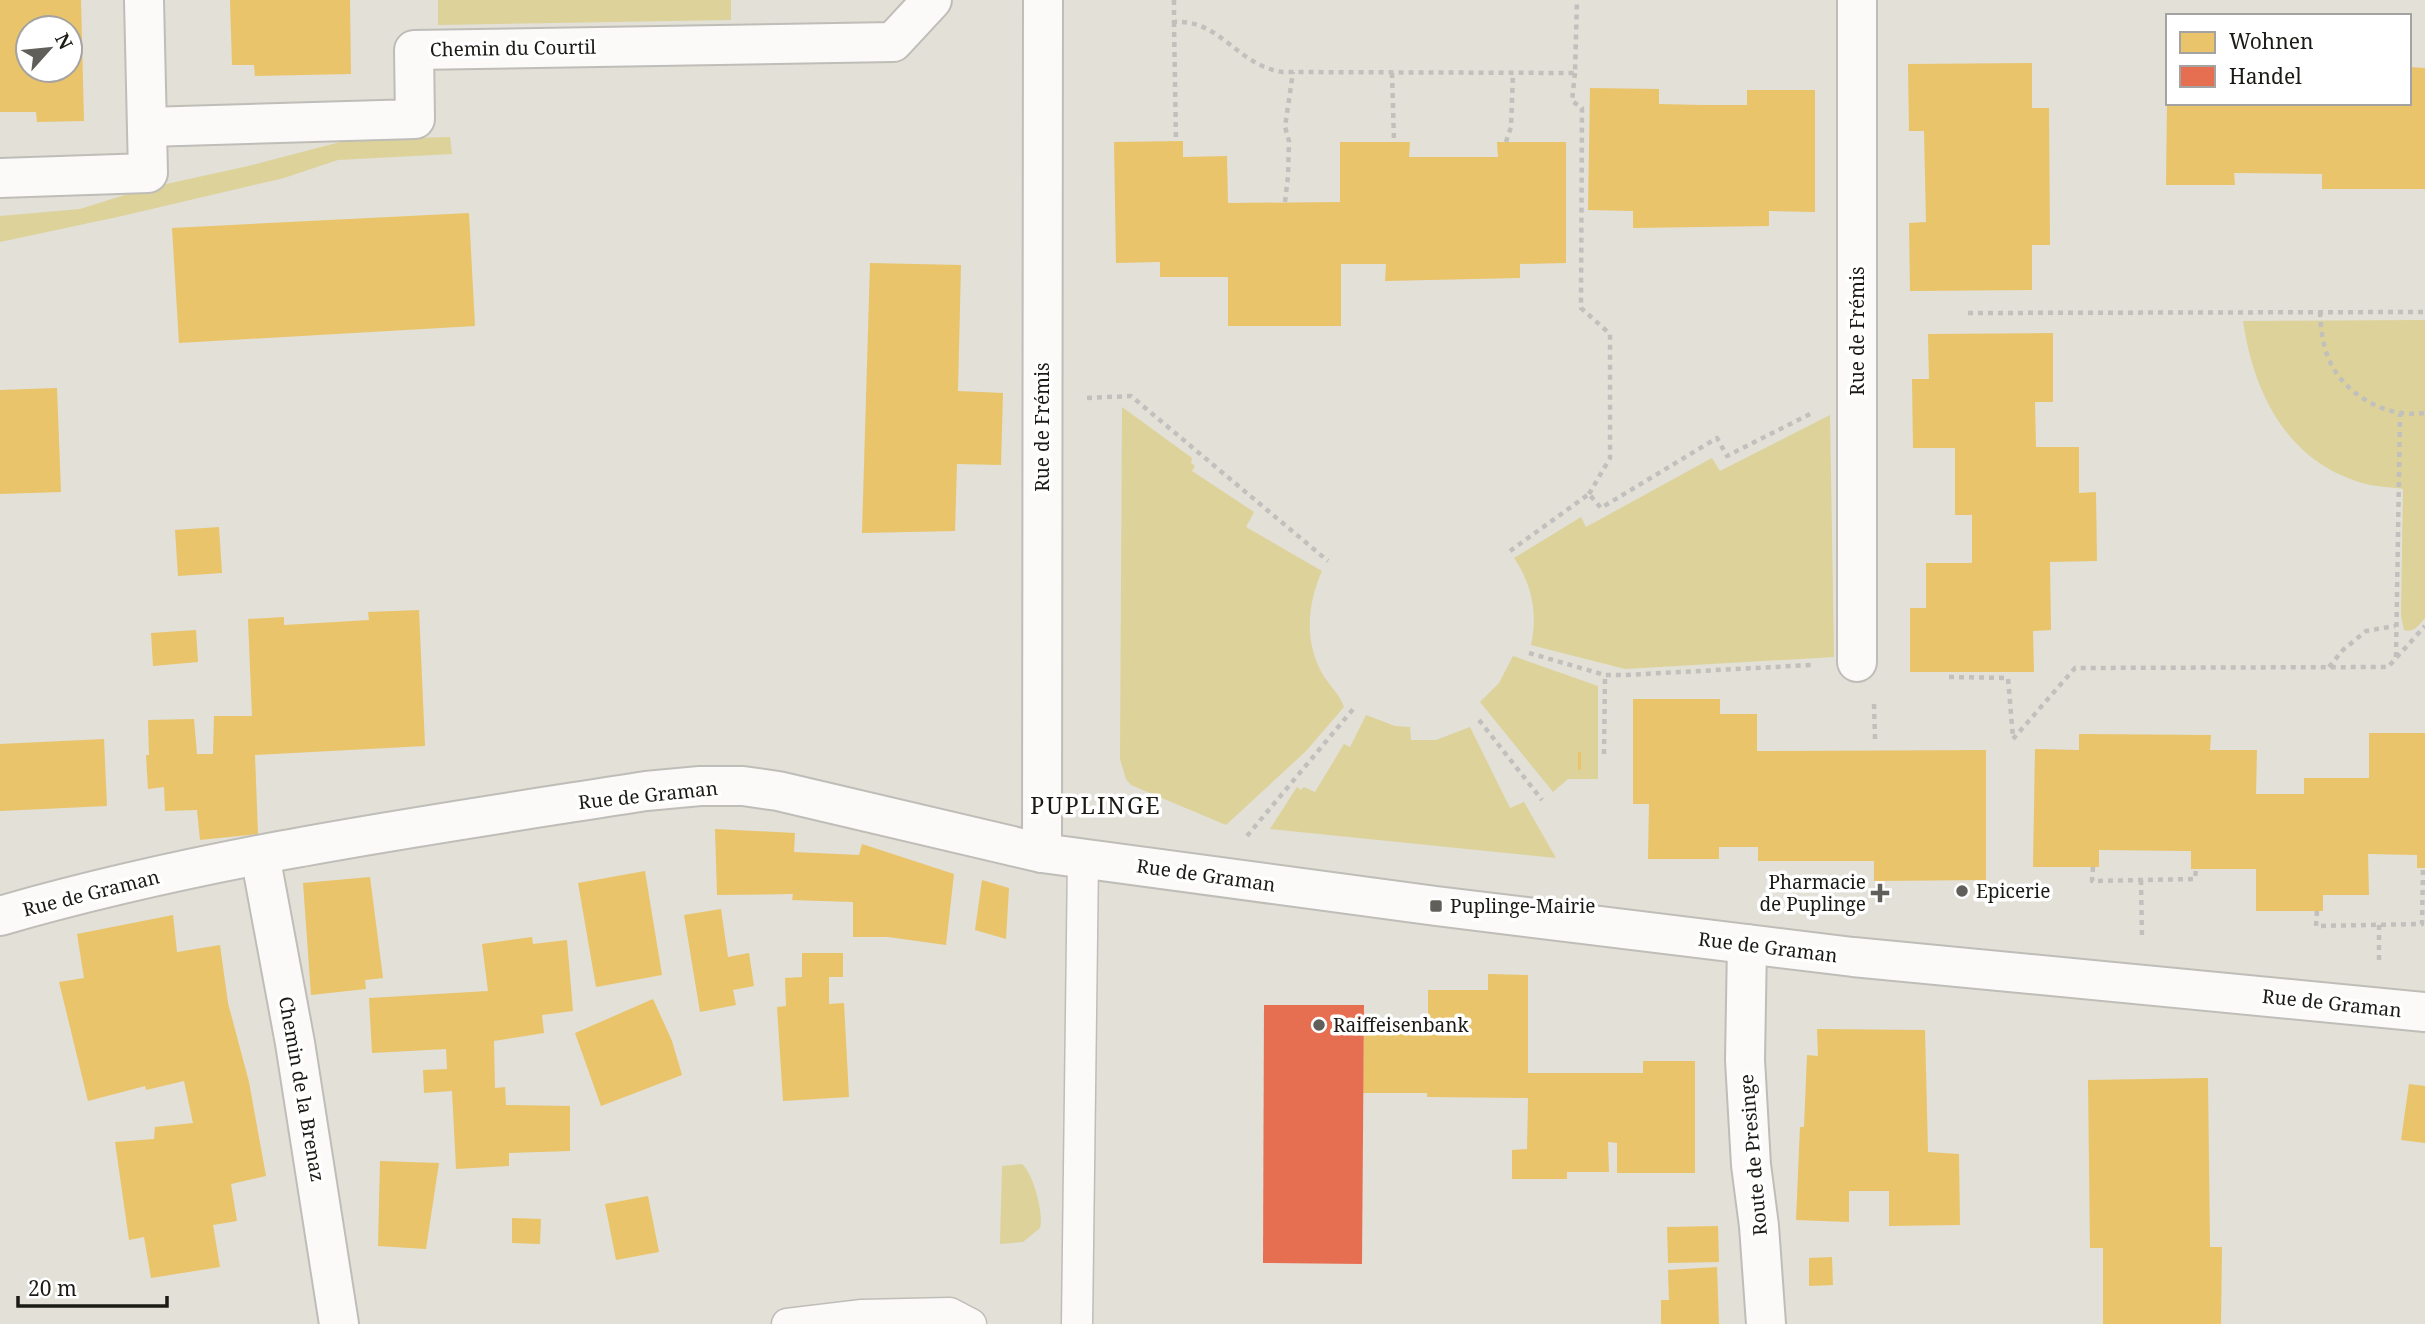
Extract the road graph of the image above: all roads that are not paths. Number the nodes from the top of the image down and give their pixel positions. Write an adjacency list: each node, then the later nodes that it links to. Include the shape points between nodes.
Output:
1 (144, 0): 5 (street)
2 (932, 0): 5 (street, Chemin du Courtil, via 893,42 414,50 415,119)
3 (1043, 0): 8 (street, Rue de Frémis)
4 (1857, 0): 7 (street, Rue de Frémis)
5 (147, 127): 6 (street, via 148,173)
6 (0, 178)
7 (1857, 662)
8 (1042, 853): 9 (street, Rue de Graman, via 789,793 700,786); 10 (street, Rue de Graman)
9 (260, 855): 11 (street, Rue de Graman); 14 (street, Chemin de la Brenaz)
10 (1083, 859): 12 (street, Rue de Graman); 17 (lane)
11 (0, 916)
12 (1746, 944): 13 (street, Rue de Graman); 18 (street, Route de Presinge, via 1749,1139)
13 (2425, 1012)
14 (339, 1324)
15 (787, 1324): 16 (lane, via 862,1315 950,1313)
16 (971, 1324)
17 (1077, 1324)
18 (1766, 1324)

